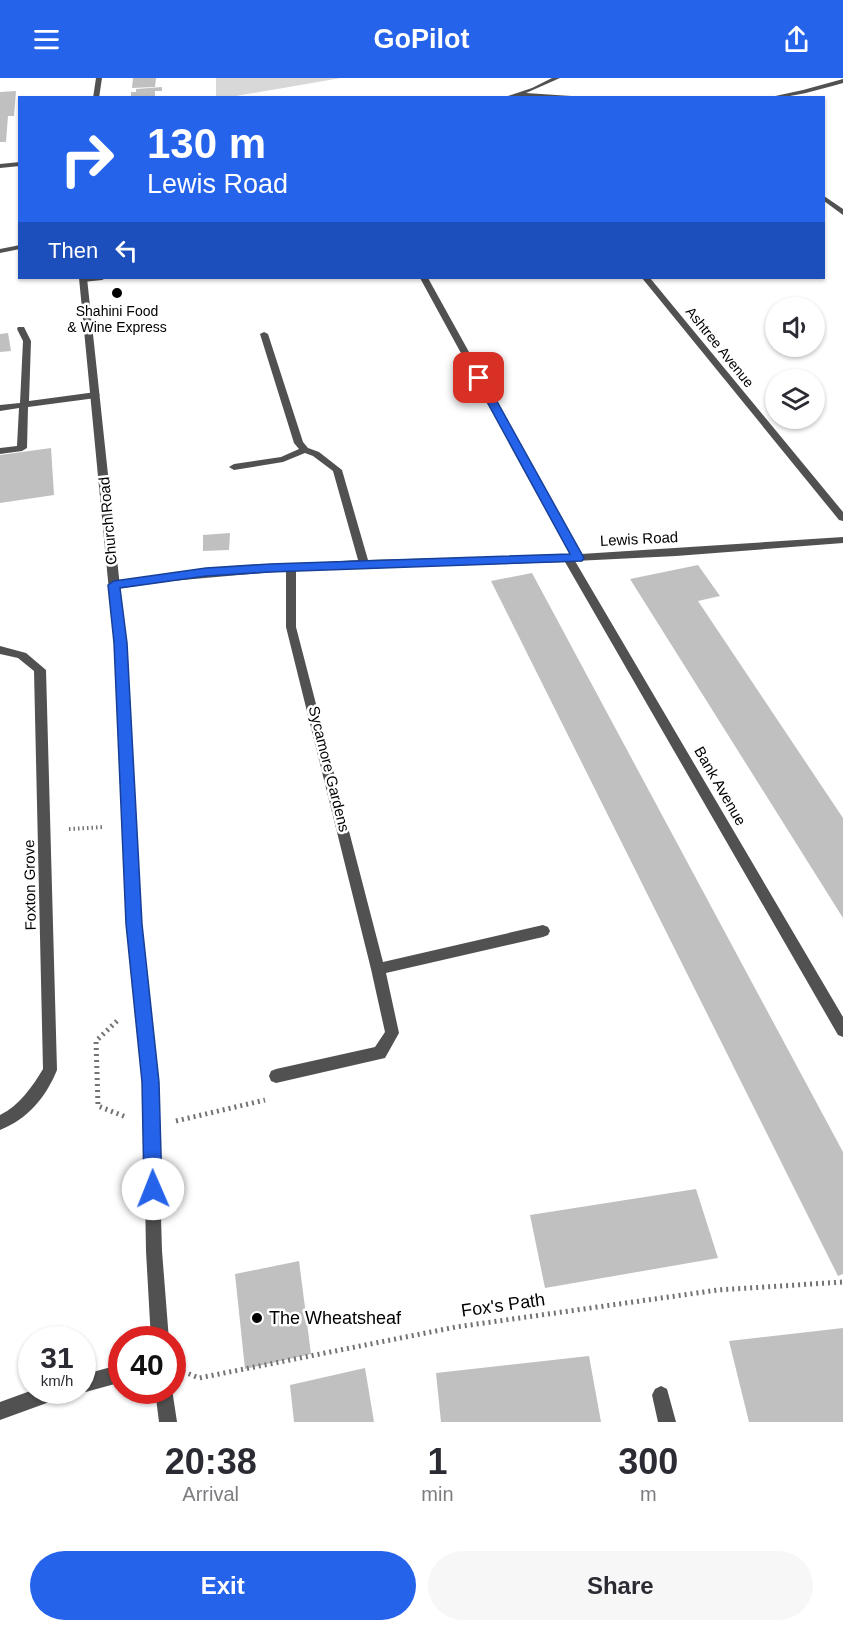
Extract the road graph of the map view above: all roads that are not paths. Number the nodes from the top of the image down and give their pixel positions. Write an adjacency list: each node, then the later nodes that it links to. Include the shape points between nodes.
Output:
1 (99, 78): 5 (street)
2 (557, 78): 4 (street)
3 (843, 81): 8 (street)
4 (517, 95): 6 (street); 7 (street)
5 (96, 96)
6 (513, 96)
7 (544, 96)
8 (781, 96)
9 (18, 164): 10 (street)
10 (0, 166)
11 (825, 199): 12 (street)
12 (843, 213)
13 (18, 247): 14 (street)
14 (0, 251)
15 (83, 279): 20 (street, Church Road)
16 (425, 279): 28 (street, Bank Avenue)
17 (646, 279): 26 (street, Ashtree Avenue)
18 (21, 329): 21 (street, via 27,341)
19 (264, 334): 23 (street, via 299,443)
20 (96, 395): 21 (street); 31 (street, Church Road)
21 (25, 405): 22 (street); 24 (street, via 22,448)
22 (0, 408)
23 (305, 450): 25 (street, via 284,459); 29 (street, via 336,470)
24 (0, 451)
25 (234, 467)
26 (843, 518)
27 (843, 540): 28 (street, Lewis Road)
28 (573, 558): 29 (street, Lewis Road); 35 (street, Bank Avenue)
29 (364, 564): 30 (street, Lewis Road)
30 (291, 567): 31 (street, Lewis Road, via 206,572); 34 (street, Sycamore Gardens, via 291,627)
31 (114, 585): 38 (street, Church Road, via 134,924 148,1049)
32 (0, 650): 37 (street, Foxton Grove, via 28,657 40,670 50,1070 31,1102)
33 (543, 932): 34 (street)
34 (378, 969): 36 (street, Sycamore Gardens, via 392,1033 380,1053)
35 (843, 1030)
36 (276, 1076)
37 (0, 1123)
38 (159, 1326)
39 (661, 1395): 44 (street)
40 (20, 1404): 42 (street)
41 (166, 1404): 43 (street)
42 (0, 1411)
43 (168, 1422)
44 (667, 1422)

